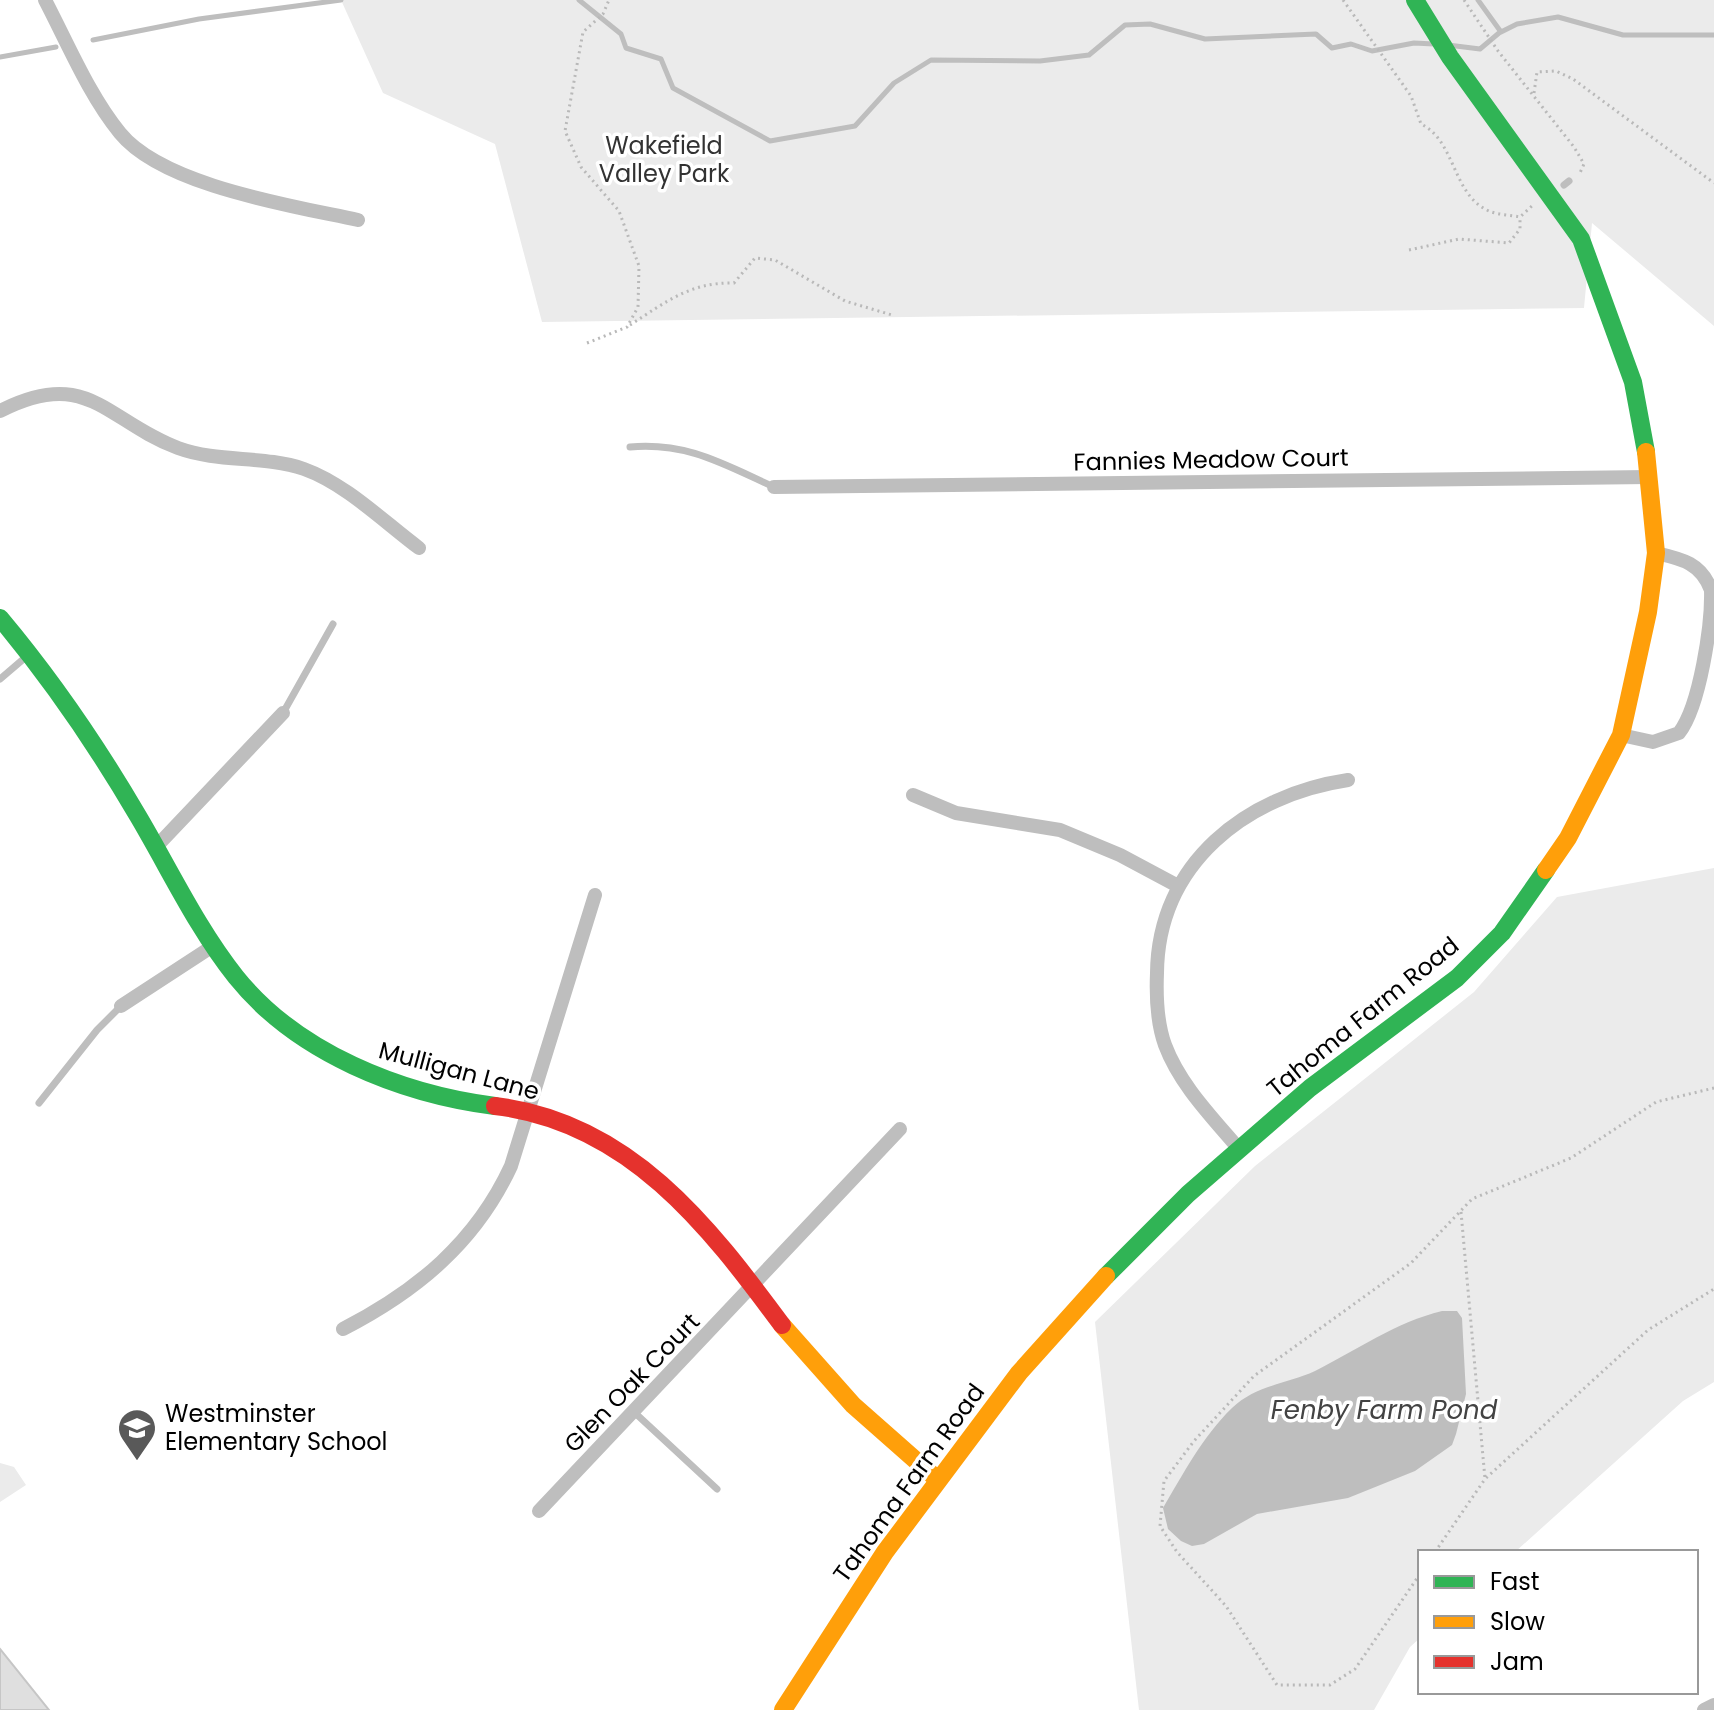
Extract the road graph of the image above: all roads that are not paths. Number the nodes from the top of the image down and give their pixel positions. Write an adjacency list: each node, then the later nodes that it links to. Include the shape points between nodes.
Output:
1 (45, 0): 3 (street, via 110,119 146,156 260,199)
2 (1415, 0): 6 (street, Tahoma Farm Road, via 1581,239 1633,382)
3 (358, 220)
4 (0, 411): 8 (street, via 34,397 67,395 115,411 176,448 305,469)
5 (630, 447): 7 (lane, via 664,444)
6 (1649, 477): 7 (street, Fannies Meadow Court); 9 (street, Tahoma Farm Road)
7 (774, 487)
8 (419, 548)
9 (1656, 553): 13 (street, via 1693,564 1707,578); 16 (street, Tahoma Farm Road, via 1643,643)
10 (0, 618): 12 (street, Mulligan Lane)
11 (333, 624): 15 (lane)
12 (31, 652): 14 (lane); 19 (street, Mulligan Lane, via 79,720)
13 (1708, 654): 16 (street, via 1691,712 1679,733 1653,742)
14 (0, 679)
15 (283, 713): 19 (street)
16 (1621, 735): 27 (street, Tahoma Farm Road, via 1568,838 1502,933 1457,978 1310,1088)
17 (1348, 780): 20 (street, via 1299,790 1242,817 1207,846)
18 (913, 795): 20 (street, via 956,813 1060,830)
19 (155, 848): 22 (street, Mulligan Lane)
20 (1178, 886): 27 (street, via 1159,944 1159,1020 1174,1066)
21 (595, 895): 25 (street)
22 (213, 946): 23 (street); 25 (street, Mulligan Lane, via 236,982 316,1048 395,1082)
23 (121, 1006): 24 (lane)
24 (39, 1103)
25 (528, 1111): 28 (street, Mulligan Lane, via 602,1144 661,1180 708,1225); 29 (street, via 498,1193 465,1241 410,1289)
26 (900, 1129): 28 (street, Glen Oak Court)
27 (1239, 1149): 31 (street, Tahoma Farm Road, via 1065,1320)
28 (756, 1285): 30 (street, Glen Oak Court); 31 (street, Mulligan Lane, via 835,1388)
29 (343, 1329)
30 (634, 1412): 32 (lane); 33 (street, Glen Oak Court)
31 (938, 1480): 35 (street, Tahoma Farm Road)
32 (717, 1489)
33 (539, 1511)
34 (1714, 1705): 36 (street)
35 (783, 1710)
36 (1704, 1710)

